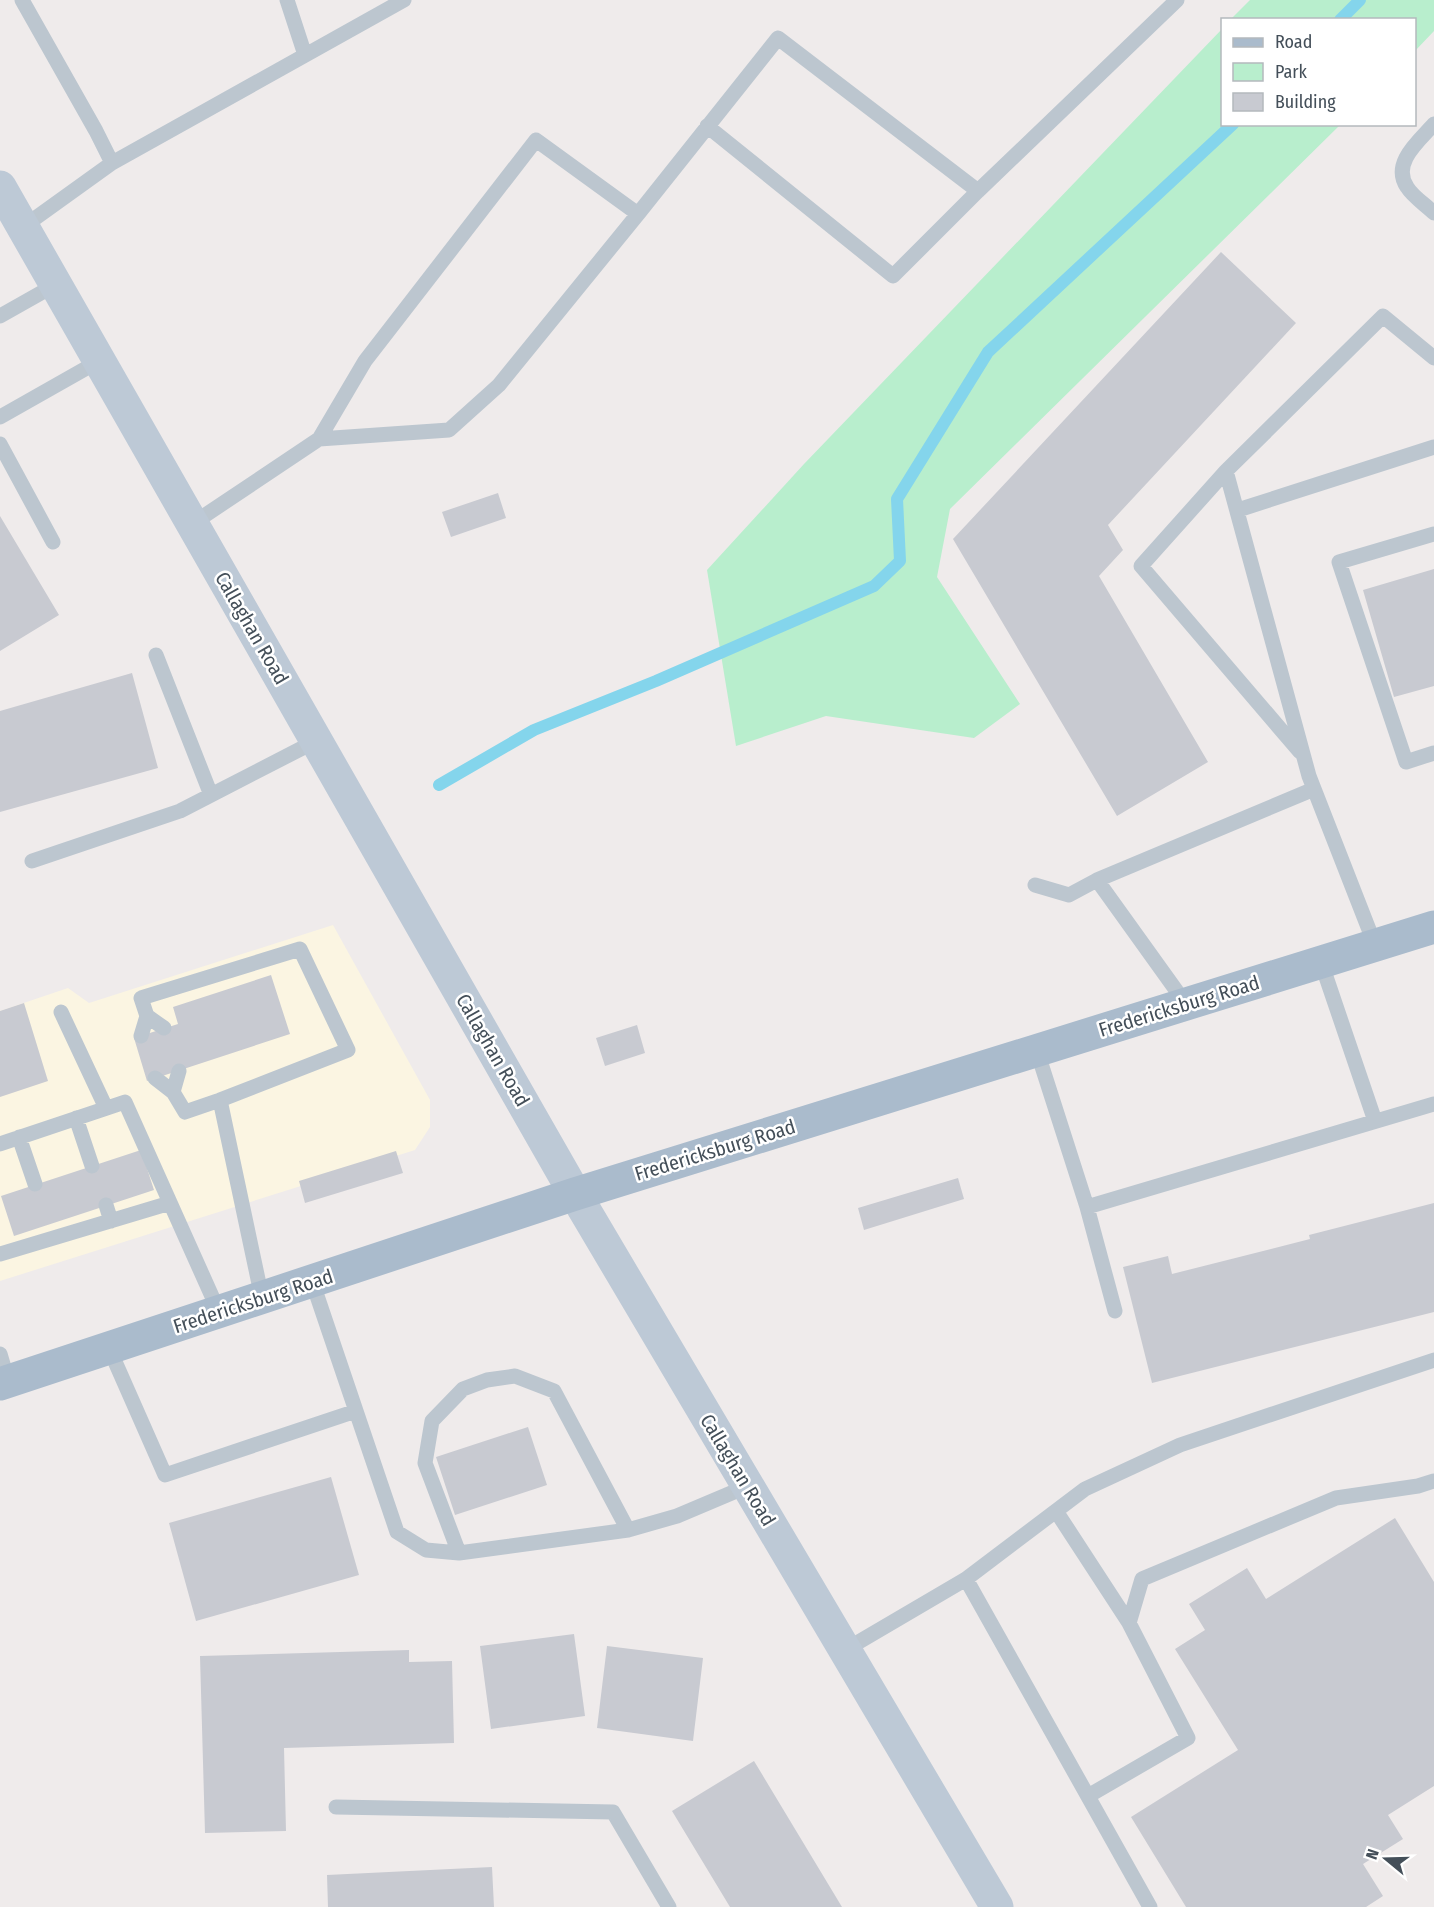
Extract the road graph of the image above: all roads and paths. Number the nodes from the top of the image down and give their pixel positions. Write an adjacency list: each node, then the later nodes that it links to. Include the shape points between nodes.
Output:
1 (22, 0): 9 (lane)
2 (287, 0): 6 (lane)
3 (404, 0): 5 (lane)
4 (1177, 0): 11 (lane)
5 (381, 5): 6 (lane)
6 (305, 55): 9 (lane)
7 (1434, 124): 12 (lane, via 1404,158 1402,175 1407,188)
8 (707, 126): 11 (lane, via 892,276); 11 (lane, via 778,38); 13 (lane)
9 (112, 163): 14 (lane)
10 (0, 187): 14 (main road, Callaghan Road)
11 (978, 191)
12 (1434, 213)
13 (638, 214): 20 (lane, via 499,385 449,430); 20 (lane, via 536,140 365,361)
14 (23, 226): 15 (main road, Callaghan Road)
15 (56, 285): 16 (lane); 18 (main road, Callaghan Road)
16 (0, 316)
17 (1434, 358): 23 (lane, via 1383,316)
18 (99, 360): 19 (lane); 25 (main road, Callaghan Road)
19 (0, 417)
20 (319, 439): 25 (lane)
21 (0, 444): 27 (lane)
22 (1434, 447): 24 (lane)
23 (1226, 471): 24 (lane); 31 (lane, via 1142,566)
24 (1238, 510): 31 (lane)
25 (192, 524): 29 (main road, Callaghan Road)
26 (1434, 534): 30 (lane, via 1339,562 1406,762)
27 (53, 542)
28 (156, 655): 33 (lane)
29 (316, 741): 33 (lane); 58 (main road, Callaghan Road)
30 (1434, 753)
31 (1303, 756): 32 (lane)
32 (1314, 789): 35 (lane); 38 (lane)
33 (211, 795): 34 (lane, via 180,812)
34 (32, 861)
35 (1097, 880): 36 (lane, via 1069,895); 40 (lane)
36 (1035, 885)
37 (1434, 927): 38 (main road, Fredericksburg Road)
38 (1375, 945): 39 (main road, Fredericksburg Road)
39 (1322, 962): 40 (main road, Fredericksburg Road); 53 (lane)
40 (1186, 1004): 45 (main road, Fredericksburg Road)
41 (61, 1012): 51 (lane)
42 (147, 1016): 43 (lane); 44 (lane); 49 (lane, via 141,998 300,949 348,1050)
43 (164, 1028)
44 (141, 1036)
45 (1037, 1050): 58 (main road, Fredericksburg Road); 61 (lane)
46 (179, 1071): 48 (lane)
47 (155, 1078): 48 (lane)
48 (173, 1092): 49 (lane, via 185,1112)
49 (220, 1100): 65 (lane)
50 (1434, 1104): 53 (lane)
51 (106, 1108): 52 (lane); 59 (lane, via 125,1102)
52 (76, 1118): 54 (lane); 56 (lane)
53 (1375, 1121): 61 (lane)
54 (20, 1137): 55 (lane); 57 (lane)
55 (0, 1144)
56 (92, 1166)
57 (35, 1184)
58 (575, 1194): 64 (main road, Fredericksburg Road); 73 (main road, Callaghan Road)
59 (170, 1203): 62 (lane); 67 (lane)
60 (106, 1205): 62 (lane)
61 (1087, 1207): 66 (lane)
62 (111, 1221): 63 (lane, via 50,1231)
63 (0, 1254)
64 (312, 1281): 65 (main road, Fredericksburg Road); 71 (lane)
65 (262, 1298): 67 (main road, Fredericksburg Road)
66 (1115, 1311)
67 (219, 1312): 68 (main road, Fredericksburg Road)
68 (109, 1348): 70 (main road, Fredericksburg Road); 71 (lane, via 165,1475)
69 (1434, 1360): 74 (lane, via 1180,1445 1085,1489)
70 (3, 1373)
71 (356, 1410): 76 (lane, via 397,1532 426,1550)
72 (1434, 1481): 78 (lane, via 1336,1498 1142,1579)
73 (748, 1486): 75 (lane, via 677,1516); 79 (main road, Callaghan Road)
74 (1056, 1511): 77 (lane); 78 (lane)
75 (628, 1530): 76 (lane); 76 (lane, via 554,1391 515,1376 463,1389 432,1421 425,1463)
76 (459, 1553)
77 (966, 1579): 79 (lane); 80 (lane)
78 (1129, 1623): 80 (lane, via 1188,1738)
79 (845, 1650): 83 (main road, Callaghan Road)
80 (1088, 1796): 84 (lane)
81 (336, 1807): 82 (lane, via 613,1812)
82 (669, 1907)
83 (997, 1907)
84 (1150, 1907)

